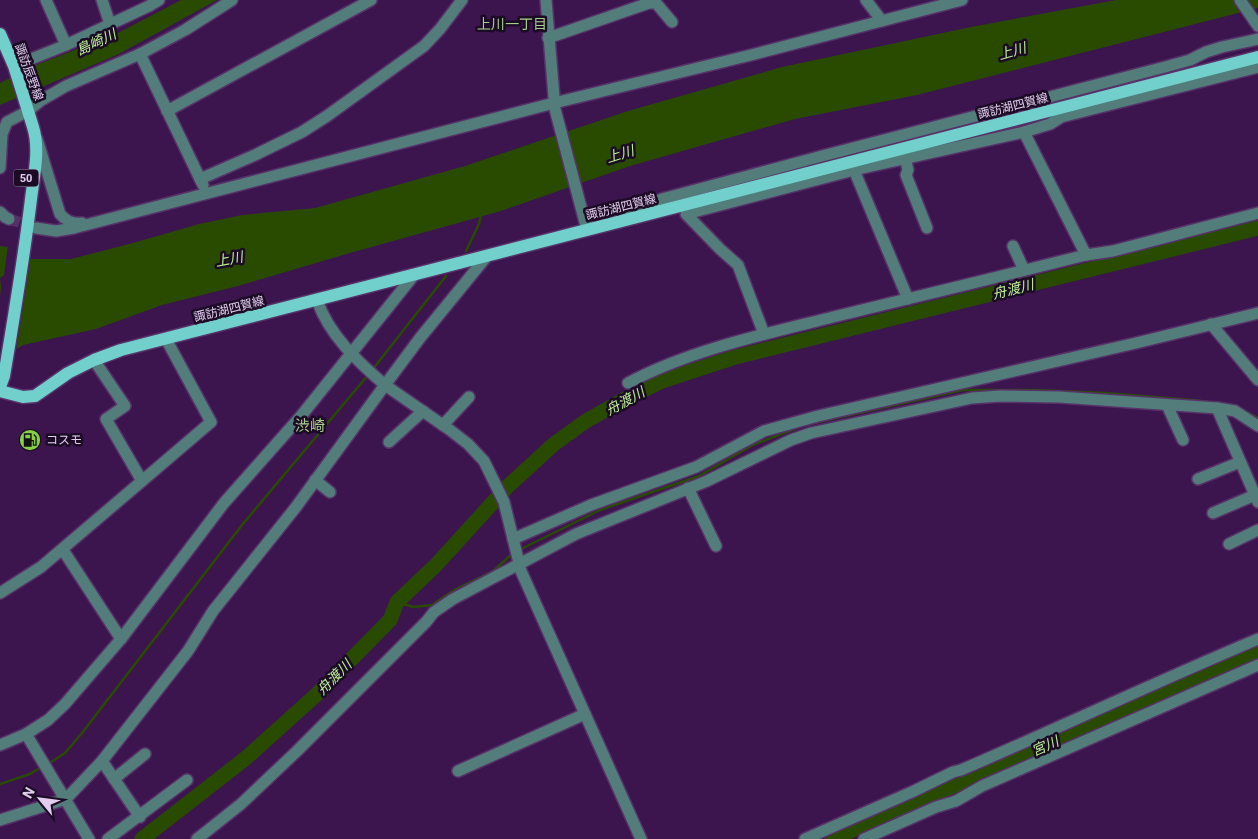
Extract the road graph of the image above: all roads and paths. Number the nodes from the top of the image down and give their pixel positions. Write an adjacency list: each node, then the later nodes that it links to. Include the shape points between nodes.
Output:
1 (46, 0): 20 (street)
2 (102, 0): 14 (street)
3 (159, 0): 14 (street)
4 (232, 0): 21 (street)
5 (371, 0): 26 (street)
6 (462, 0): 33 (street, via 424,46 327,116 302,132)
7 (546, 0): 18 (street)
8 (866, 0): 12 (street)
9 (962, 0): 12 (street)
10 (1240, 0): 15 (street)
11 (567, 19): 16 (street)
12 (882, 21): 25 (street)
13 (672, 22): 16 (street, via 656,3 649,3)
14 (110, 24): 20 (street)
15 (1258, 26)
16 (568, 31): 18 (street)
17 (0, 34): 24 (main road, 諏訪辰野線 / 50)
18 (548, 38): 25 (street)
19 (1258, 39): 36 (street, via 1222,47 1165,67 677,195 651,203)
20 (66, 45): 24 (street)
21 (140, 54): 26 (street); 27 (street, via 66,86 40,100)
22 (1258, 57): 36 (main road, 諏訪湖四賀線)
23 (1258, 67): 28 (street, via 1061,117)
24 (15, 69): 27 (main road, 諏訪辰野線 / 50)
25 (554, 106): 34 (street); 38 (street)
26 (167, 111): 33 (street)
27 (29, 112): 29 (main road, 諏訪辰野線 / 50); 31 (street, via 7,122 3,130); 40 (main road, 諏訪辰野線 / 50)
28 (1024, 132): 30 (street); 42 (street)
29 (36, 135): 37 (street, via 60,214 76,224); 40 (main road, 諏訪辰野線 / 50)
30 (905, 158): 32 (street); 39 (street, via 906,175)
31 (0, 168)
32 (854, 170): 46 (street); 50 (street, via 686,214 738,265)
33 (200, 179): 34 (street)
34 (207, 193): 37 (street)
35 (1258, 213): 42 (street, via 1113,251)
36 (624, 220): 38 (main road, 諏訪湖四賀線)
37 (91, 222): 40 (street, via 56,231)
38 (586, 227): 43 (main road, 諏訪湖四賀線)
39 (927, 228)
40 (27, 232): 55 (main road, 諏訪辰野線 / 50)
41 (1014, 246): 44 (street)
42 (1086, 255): 44 (street)
43 (487, 256): 45 (main road, 諏訪湖四賀線); 57 (street)
44 (1024, 270): 46 (street)
45 (414, 275): 47 (main road, 諏訪湖四賀線); 52 (street)
46 (908, 299): 50 (street)
47 (317, 300): 51 (main road, 諏訪湖四賀線); 52 (street)
48 (1258, 313): 49 (street)
49 (1211, 324): 54 (street); 75 (street, via 764,431 696,467 591,505)
50 (764, 334): 56 (street, via 690,357)
51 (166, 339): 53 (main road, 諏訪湖四賀線); 69 (street, via 211,422)
52 (351, 354): 57 (street); 81 (street, via 224,503)
53 (94, 360): 55 (main road, 諏訪湖四賀線, via 35,396 23,397); 69 (street, via 125,406 106,420)
54 (1258, 380)
55 (1, 382)
56 (628, 383)
57 (385, 385): 61 (street); 68 (street)
58 (469, 398): 62 (street)
59 (1167, 404): 60 (street); 64 (street); 70 (street, via 1059,397 972,398 791,440)
60 (1216, 408): 63 (street, via 1234,411); 66 (street)
61 (423, 411): 62 (street); 65 (street)
62 (443, 425): 75 (street, via 484,461 504,502)
63 (1258, 426)
64 (1183, 440)
65 (389, 442)
66 (1240, 462): 67 (street); 72 (street)
67 (1198, 479)
68 (315, 480): 71 (street); 88 (street)
69 (142, 481): 78 (street)
70 (688, 488): 77 (street); 79 (street, via 605,521)
71 (330, 492)
72 (1256, 499): 73 (street)
73 (1213, 513)
74 (1258, 530): 76 (street)
75 (513, 540): 79 (street)
76 (1229, 544)
77 (716, 546)
78 (63, 550): 80 (street); 81 (street)
79 (518, 564): 84 (street); 97 (street, via 434,612 297,751 241,804)
80 (0, 593)
81 (121, 639): 85 (street, via 65,704)
82 (1258, 640): 99 (street)
83 (1258, 665): 100 (street, via 982,786 970,795)
84 (585, 714): 89 (street); 98 (street)
85 (26, 734): 86 (street); 92 (street)
86 (0, 745)
87 (145, 754): 90 (street)
88 (102, 761): 90 (street); 92 (street)
89 (458, 770)
90 (114, 779): 93 (street)
91 (187, 780): 93 (street)
92 (66, 799): 94 (street); 95 (street)
93 (140, 817): 96 (street)
94 (0, 820)
95 (89, 839)
96 (108, 839)
97 (197, 839)
98 (641, 839)
99 (806, 839)
100 (864, 839)

